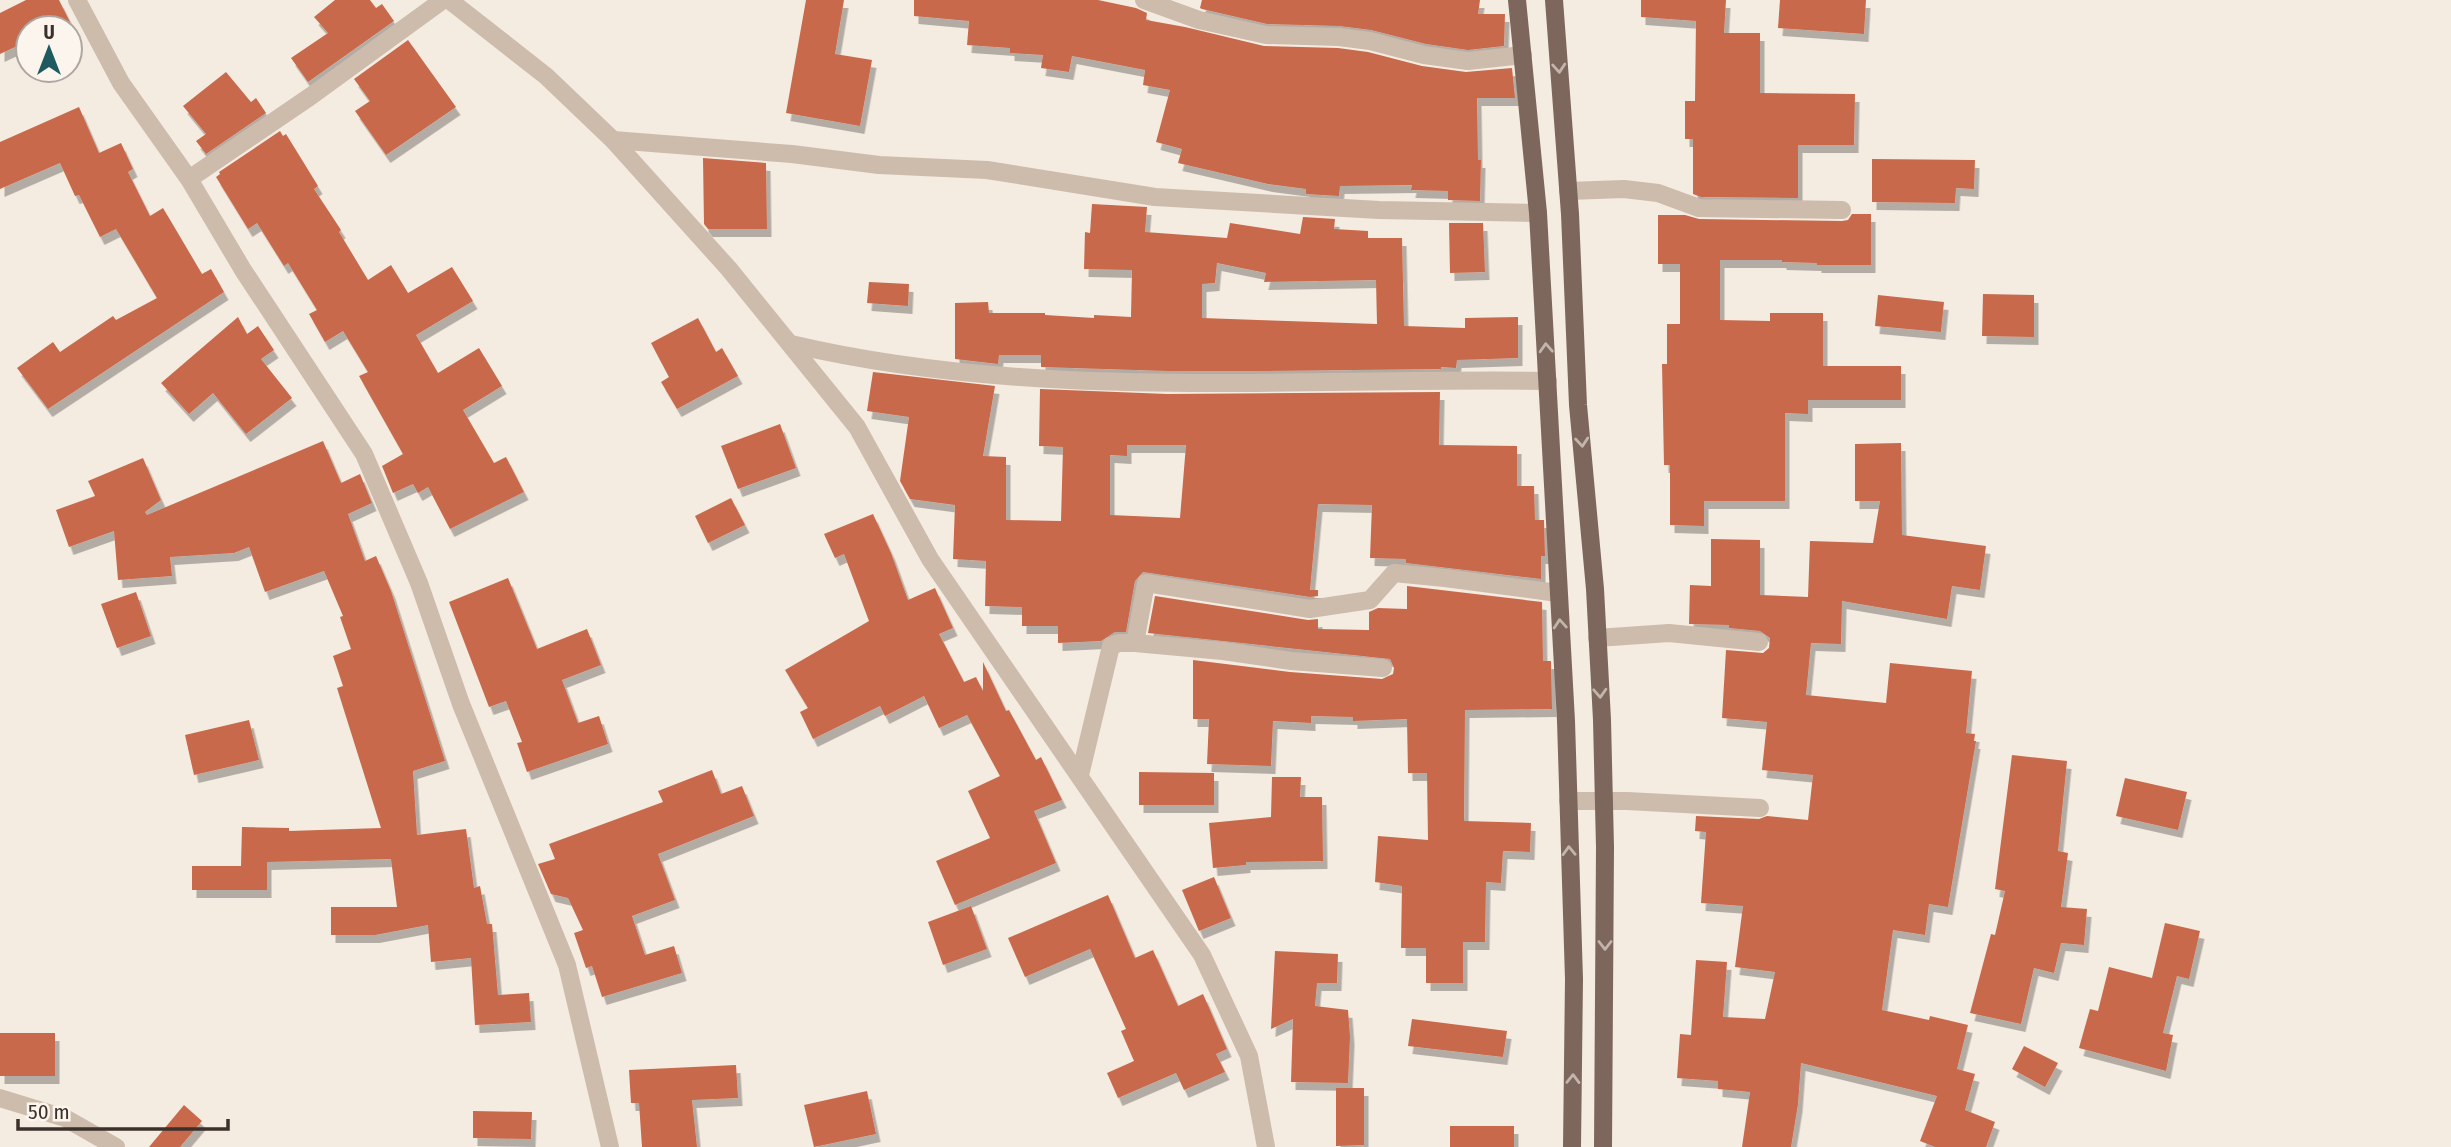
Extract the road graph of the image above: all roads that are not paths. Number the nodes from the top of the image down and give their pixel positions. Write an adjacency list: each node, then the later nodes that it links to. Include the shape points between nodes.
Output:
1 (77, 0): 8 (street, via 121,83)
2 (446, 0): 7 (street, via 546,76); 8 (street)
3 (1144, 0): 6 (street, via 1199,20 1266,35 1339,37 1468,61)
4 (1517, 0): 6 (main road)
5 (1554, 0): 9 (main road, one-way to 9)
6 (1523, 55): 11 (main road)
7 (614, 140): 11 (street, via 880,165 986,170 1155,197); 12 (street)
8 (188, 179): 25 (street, via 364,454 567,965)
9 (1573, 190): 10 (street, via 1658,193 1699,208); 15 (main road, one-way to 15, via 1578,405)
10 (1842, 210)
11 (1531, 214): 13 (main road, one-way to 11)
12 (791, 344): 13 (street, via 852,358 1003,376 1196,383); 19 (street, via 857,427 930,559)
13 (1548, 381): 14 (main road)
14 (1558, 593): 17 (street, via 1394,573 1370,600 1310,609 1146,583); 20 (main road, one-way to 14)
15 (1597, 638): 16 (street, via 1669,633); 21 (main road, one-way to 21)
16 (1759, 642)
17 (1135, 643): 18 (street); 19 (street, via 1111,646)
18 (1383, 668)
19 (1080, 775): 26 (street, via 1202,955 1249,1056)
20 (1568, 801): 21 (street); 27 (main road, one-way to 20, via 1574,979)
21 (1603, 802): 22 (street); 28 (main road, one-way to 28)
22 (1760, 808)
23 (0, 1098): 24 (street, via 65,1118)
24 (116, 1147)
25 (610, 1147)
26 (1266, 1147)
27 (1572, 1147)
28 (1603, 1147)

